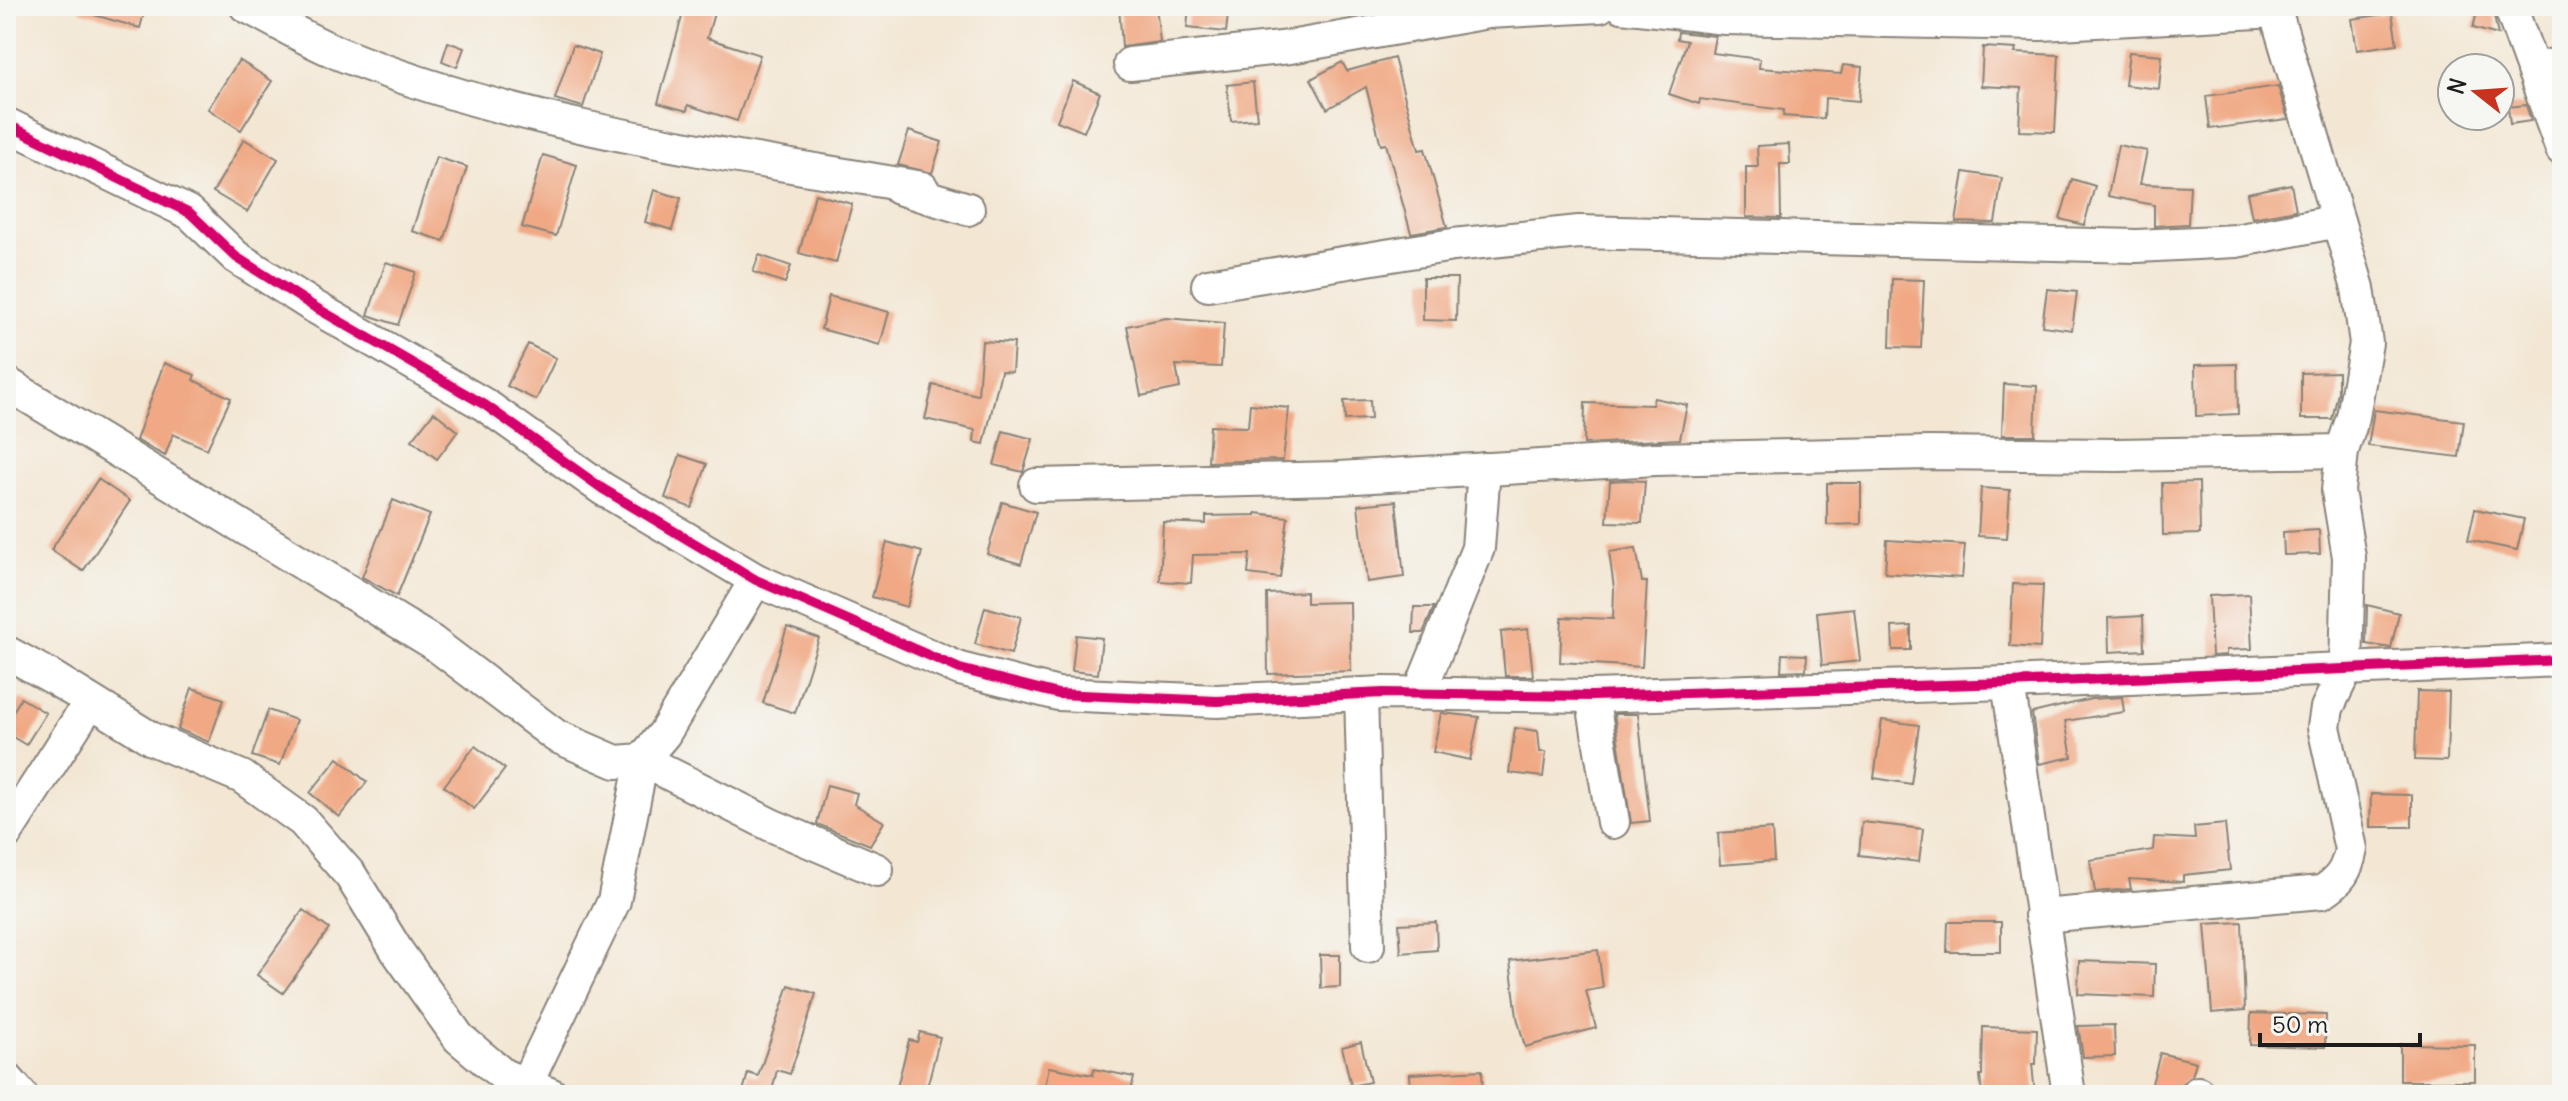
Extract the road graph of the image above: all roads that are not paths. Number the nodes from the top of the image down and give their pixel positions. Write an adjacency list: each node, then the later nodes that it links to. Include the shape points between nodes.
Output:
1 (246, 6): 10 (street, via 341,54 523,113 585,129)
2 (1600, 6): 6 (street, via 1488,12 1290,47)
3 (1622, 6): 5 (street, via 1725,18 2041,24)
4 (2510, 6): 7 (street)
5 (2275, 8): 13 (street)
6 (1130, 64)
7 (2548, 66): 9 (street)
8 (6, 124): 19 (street, via 190,213 236,257 485,405 603,489)
9 (2562, 149)
10 (873, 180): 11 (street); 12 (street)
11 (922, 188)
12 (968, 209)
13 (2338, 221): 14 (street, via 2236,241 2137,246 1579,232 1453,245); 16 (street, via 2358,288 2366,343)
14 (1208, 285)
15 (6, 383): 28 (street, via 432,642 556,736 616,762)
16 (2342, 451): 17 (street, via 1761,456); 22 (street, via 2338,491 2349,557)
17 (1484, 469): 18 (street); 25 (street, via 1478,548)
18 (1036, 485)
19 (756, 580): 24 (street, via 960,669 1058,694 1217,701); 28 (street, via 664,734)
20 (6, 652): 27 (street)
21 (2562, 660): 22 (street)
22 (2346, 669): 23 (street); 32 (street, via 2324,727 2351,849 2338,882 2322,892)
23 (2008, 683): 26 (street); 32 (street)
24 (1361, 694): 25 (street); 33 (street)
25 (1419, 694): 26 (street)
26 (1592, 696): 29 (street)
27 (90, 702): 30 (street); 35 (street, via 152,739 242,777 303,821 351,876 459,1038 503,1075)
28 (642, 760): 31 (street, via 771,825); 35 (street, via 614,901)
29 (1613, 822)
30 (6, 833)
31 (877, 870)
32 (2041, 916): 37 (street)
33 (1368, 946)
34 (6, 1078): 36 (street)
35 (539, 1090)
36 (21, 1095)
37 (2069, 1095)

